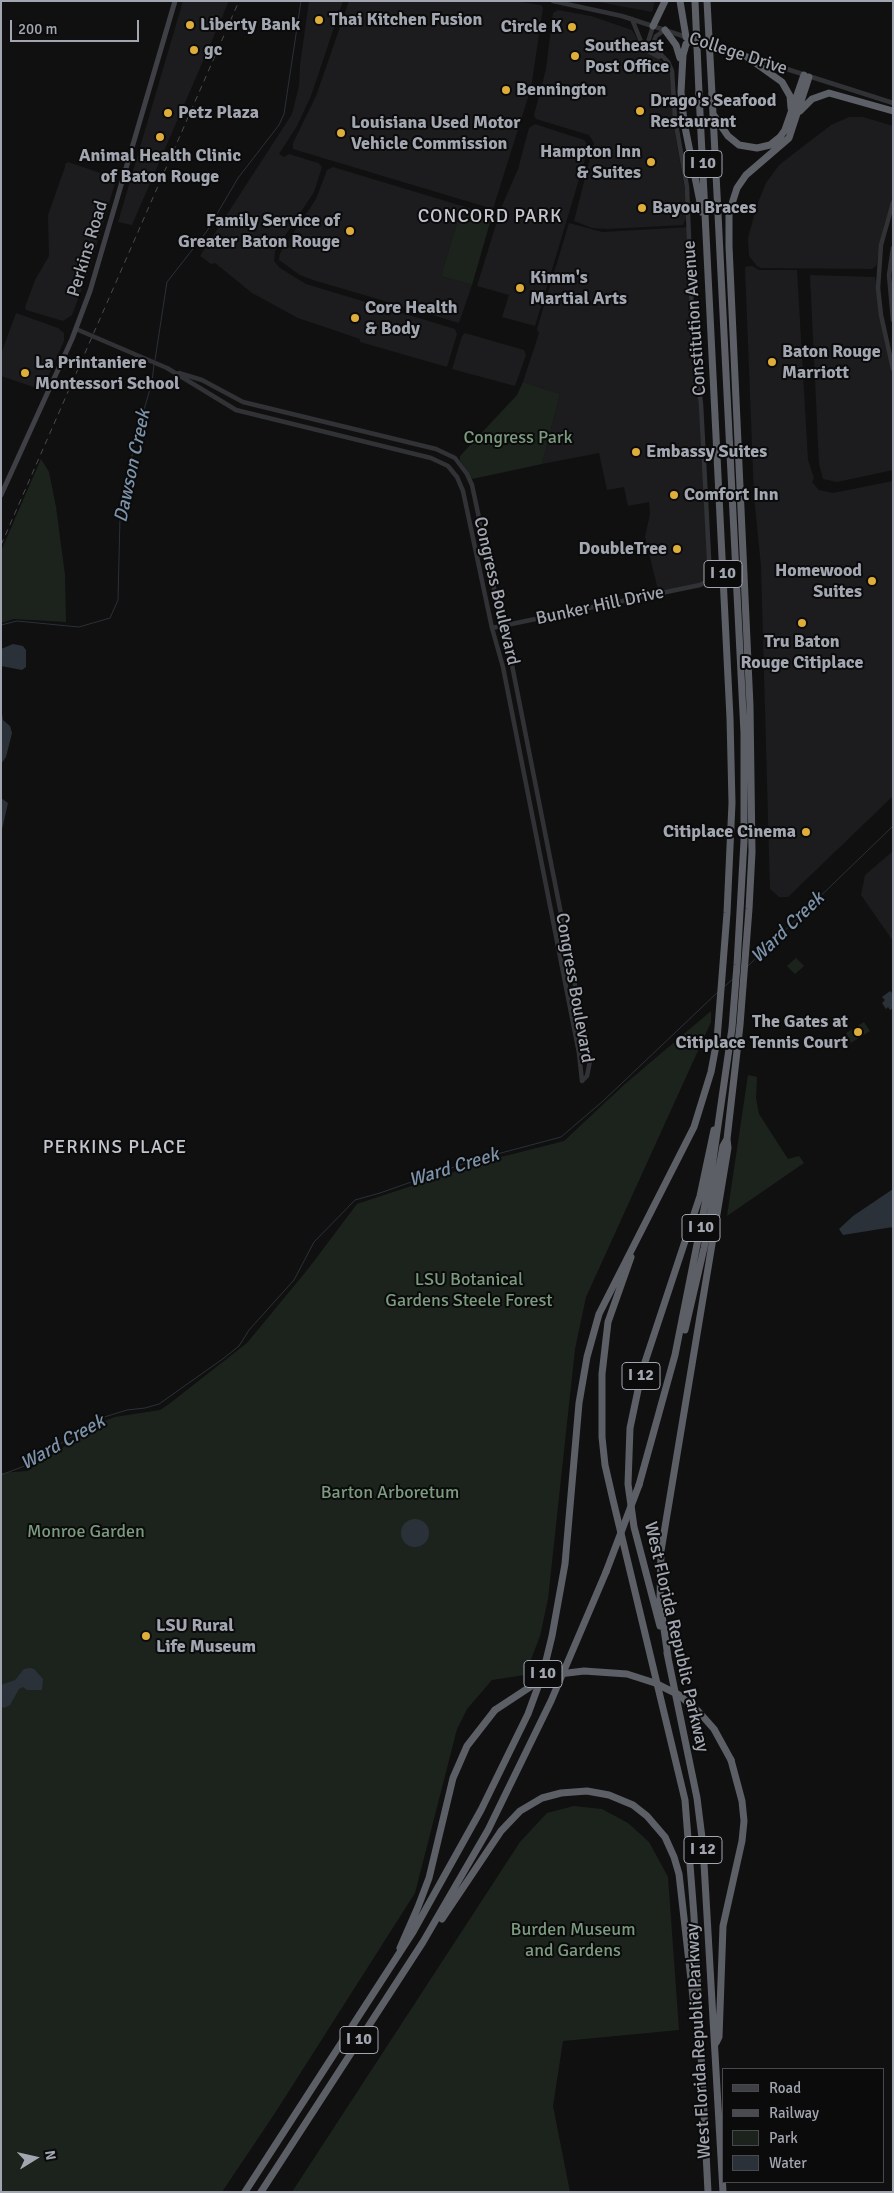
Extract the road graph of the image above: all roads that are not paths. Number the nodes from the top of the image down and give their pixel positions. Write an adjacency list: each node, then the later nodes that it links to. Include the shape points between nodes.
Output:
1 (175, 1): 26 (main road, Perkins Road, via 96,272)
2 (553, 1): 7 (street, College Drive)
3 (665, 1): 8 (highway)
4 (680, 1): 10 (highway)
5 (694, 1): 21 (highway, I 10, bridge)
6 (707, 1): 17 (highway, I 10, bridge)
7 (632, 19): 8 (street, College Drive); 12 (street, Constitution Avenue, via 644,49)
8 (653, 26): 9 (street, College Drive); 12 (street, Constitution Avenue, via 648,45)
9 (665, 30): 10 (street, College Drive); 12 (street, Constitution Avenue, via 656,36 653,44); 13 (highway, via 676,45)
10 (689, 38): 11 (street, College Drive); 13 (highway)
11 (747, 56): 14 (street, College Drive); 18 (highway, via 782,82 790,96)
12 (661, 57): 30 (street, Constitution Avenue, via 670,64 672,71 675,119 688,202)
13 (682, 66): 21 (highway, via 684,122)
14 (807, 76): 15 (street, College Drive); 18 (highway)
15 (893, 103)
16 (893, 111): 18 (highway, via 829,93 812,99)
17 (713, 114): 18 (highway, via 731,140 756,148 770,145 780,137); 39 (highway, I 10, via 744,734 744,841 732,1028)
18 (794, 114): 40 (highway, via 791,134 754,165 742,180 729,213 748,623 752,852 743,999)
19 (893, 202): 20 (street)
20 (891, 215): 23 (street, via 881,245)
21 (706, 234): 41 (highway, I 10, via 730,718 732,803 727,913 715,1056 704,1100 694,1127)
22 (893, 248): 24 (street)
23 (878, 288): 24 (street, via 884,290); 27 (street)
24 (889, 298): 25 (street)
25 (893, 320)
26 (76, 329): 28 (street, Congress Boulevard); 29 (main road, Perkins Road)
27 (893, 369)
28 (178, 373): 31 (street, Congress Boulevard, via 202,380 243,402 436,449 455,458 472,485); 32 (street, Congress Boulevard, via 236,410 432,458 452,469 463,491)
29 (1, 495)
30 (708, 581): 31 (street, Bunker Hill Drive)
31 (502, 626): 32 (street, Bunker Hill Drive); 33 (street, Congress Boulevard)
32 (492, 628): 34 (street, Congress Boulevard)
33 (533, 771): 34 (street); 35 (street, Congress Boulevard)
34 (524, 773): 36 (street, Congress Boulevard)
35 (549, 850): 36 (street); 37 (street, Congress Boulevard)
36 (539, 852): 38 (street, Congress Boulevard)
37 (588, 1052): 38 (street); 38 (street, Congress Boulevard, via 589,1069 582,1081)
38 (579, 1054)
39 (722, 1101): 42 (highway, I 10); 43 (highway, West Florida Republic Parkway / I 12, via 700,1196 642,1371 630,1428 628,1484 634,1527)
40 (726, 1139): 42 (highway, via 684,1336); 43 (highway, via 728,1148 661,1551 660,1601)
41 (641, 1228): 45 (highway, I 10, via 599,1314 588,1357 579,1403 565,1564 543,1673 519,1734 481,1810); 46 (highway, via 608,1322 602,1374 602,1437 613,1500 685,1800)
42 (675, 1355): 44 (highway, I 10, bridge, via 638,1485 606,1572 554,1693 488,1830)
43 (668, 1657): 47 (highway, West Florida Republic Parkway / I 12, via 700,1817)
44 (423, 1942): 46 (highway, via 501,1831 520,1811 542,1798 560,1793 587,1791 609,1795 633,1805 647,1816 665,1838 674,1857 693,2004); 50 (highway, I 10)
45 (396, 1959): 47 (highway, bridge, via 429,1878 453,1778 467,1746 495,1710 533,1685 559,1674 604,1671 626,1674 679,1695 698,1711 714,1729 731,1760 742,1801 742,1841 723,1926 719,2037); 49 (highway, I 10)
46 (698, 2014): 51 (highway, West Florida Republic Parkway)
47 (715, 2045): 48 (highway, West Florida Republic Parkway / I 12)
48 (722, 2174)
49 (245, 2192)
50 (261, 2192)
51 (708, 2192)

